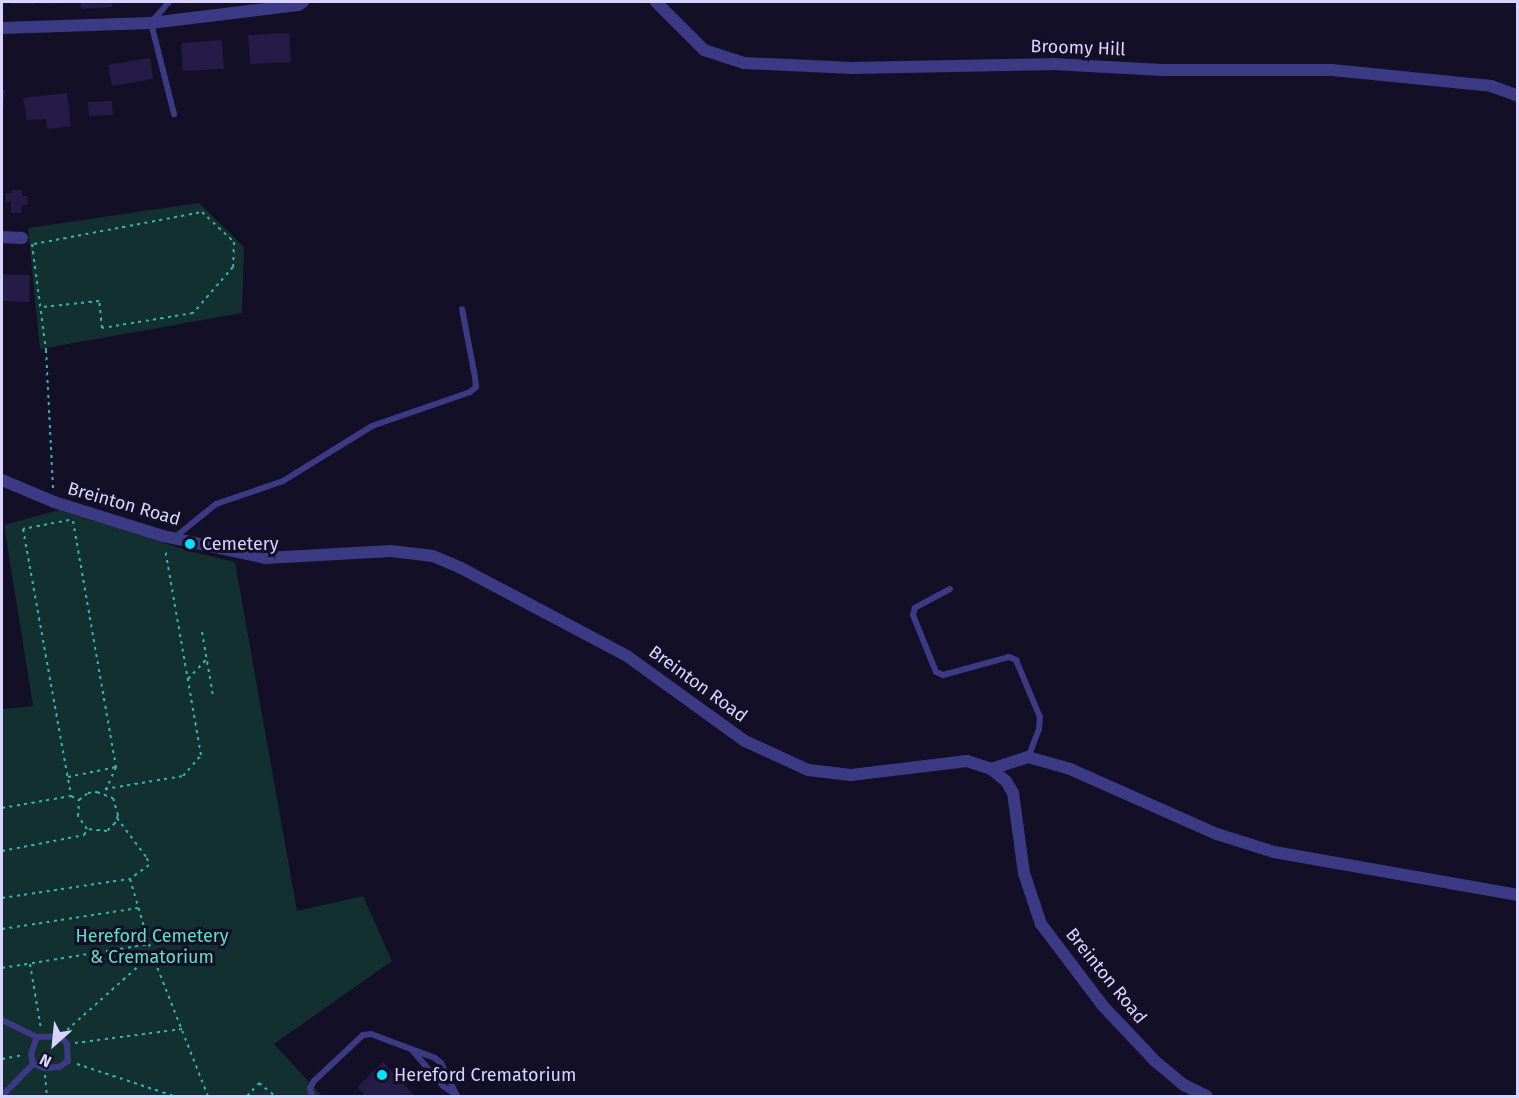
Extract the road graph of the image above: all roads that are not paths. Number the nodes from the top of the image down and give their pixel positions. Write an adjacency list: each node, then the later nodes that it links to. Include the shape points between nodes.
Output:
1 (169, 2): 4 (lane)
2 (303, 2): 4 (street)
3 (656, 2): 6 (street, Broomy Hill, via 704,50 744,63 852,68 1052,64 1162,70 1332,70 1491,86)
4 (151, 23): 5 (street); 7 (lane)
5 (2, 28)
6 (1518, 96)
7 (174, 114)
8 (2, 237): 9 (street)
9 (22, 238)
10 (462, 309): 12 (lane, via 476,387 470,392 372,426 283,481 216,504)
11 (2, 480): 12 (street, Breinton Road, via 54,502)
12 (168, 537): 15 (street, Breinton Road, via 266,558 391,551 433,556 627,656 745,741 808,770 851,775 967,761)
13 (950, 589): 14 (lane, via 915,608 914,615 936,672 943,675 1009,657 1016,660 1040,717)
14 (1029, 757): 15 (street); 16 (street, via 1070,769 1217,834 1274,852)
15 (991, 769): 24 (street, Breinton Road, via 1013,793 1024,873 1041,924 1103,1006 1155,1061 1184,1085)
16 (1518, 895)
17 (2, 1020): 18 (lane)
18 (39, 1037): 20 (lane, via 31,1054); 20 (lane, via 60,1036 67,1044 68,1061 59,1067)
19 (410, 1048): 21 (lane); 21 (lane, via 441,1063); 23 (lane, via 363,1035 314,1081 310,1088)
20 (33, 1064): 22 (lane)
21 (456, 1095)
22 (2, 1096)
23 (312, 1096)
24 (1207, 1096)

